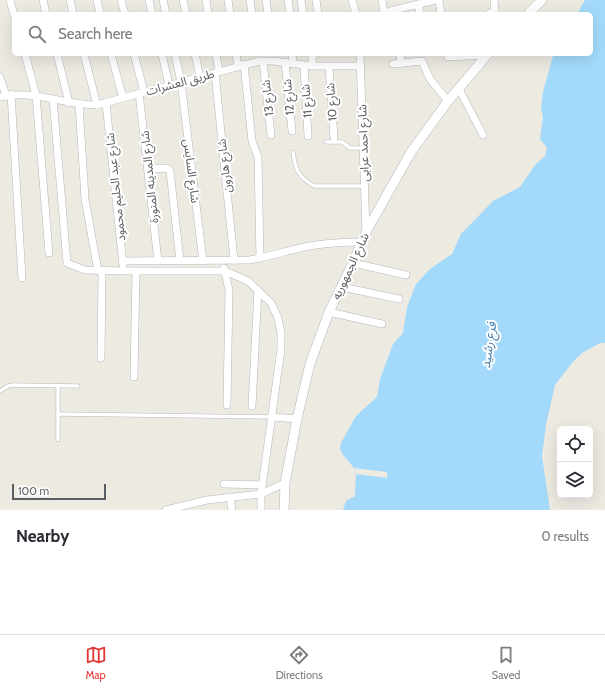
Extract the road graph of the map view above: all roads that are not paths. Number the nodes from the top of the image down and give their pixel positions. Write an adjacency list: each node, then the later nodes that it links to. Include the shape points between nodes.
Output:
1 (10, 0): 22 (street)
2 (42, 0): 23 (street)
3 (70, 0): 24 (street)
4 (97, 0): 25 (street)
5 (121, 0): 26 (street)
6 (149, 0): 27 (street)
7 (163, 0): 28 (street)
8 (183, 0): 29 (street)
9 (206, 0): 30 (street)
10 (228, 0): 31 (street)
11 (250, 0): 32 (street)
12 (266, 0): 33 (street)
13 (288, 0): 34 (street)
14 (302, 0): 35 (street)
15 (316, 0): 36 (street)
16 (352, 0): 37 (street)
17 (382, 0): 38 (street)
18 (437, 0): 21 (street); 41 (street)
19 (494, 0): 42 (street, via 495,11)
20 (542, 0): 43 (street)
21 (418, 4): 39 (street); 40 (street)
22 (13, 12)
23 (45, 12)
24 (73, 12)
25 (100, 12)
26 (124, 12)
27 (152, 12)
28 (166, 12)
29 (186, 12)
30 (208, 12)
31 (230, 12)
32 (252, 12)
33 (268, 12)
34 (290, 12)
35 (303, 12)
36 (318, 12)
37 (355, 12)
38 (385, 12)
39 (388, 12)
40 (420, 12)
41 (440, 12)
42 (493, 12)
43 (530, 12)
44 (26, 56): 77 (street)
45 (58, 56): 82 (street)
46 (85, 56): 85 (street)
47 (112, 56): 79 (street)
48 (134, 56): 76 (street, شارع المدينه المنورة)
49 (162, 56): 74 (street)
50 (175, 56): 73 (street, شارع السايس)
51 (195, 56): 72 (street)
52 (216, 56): 70 (street, شارع هارون)
53 (237, 56): 65 (street)
54 (292, 56): 64 (street)
55 (313, 56): 67 (street)
56 (360, 56): 68 (street, شارع احمد عرابى)
57 (399, 56): 81 (street, via 397,64 423,61 430,79)
58 (459, 56): 61 (street)
59 (486, 56): 75 (street, شارع الجمهوريه)
60 (273, 57): 62 (street, طريق العشرات); 63 (street, طريق العشرات)
61 (448, 57)
62 (260, 59): 65 (street, طريق العشرات); 87 (street, شارع 13)
63 (285, 62): 64 (street, طريق العشرات); 86 (street, شارع 12)
64 (293, 64): 66 (street, طريق العشرات)
65 (241, 65): 70 (street, طريق العشرات); 99 (street, via 252,141 258,157)
66 (304, 66): 67 (street, طريق العشرات); 89 (street, شارع 11)
67 (312, 66): 69 (street, طريق العشرات)
68 (361, 66): 69 (street, طريق العشرات); 92 (street, شارع احمد عرابى)
69 (329, 67): 90 (street, شارع 10)
70 (217, 72): 72 (street, طريق العشرات); 102 (street, شارع هارون)
71 (0, 77): 78 (street)
72 (200, 77): 73 (street, طريق العشرات)
73 (181, 82): 74 (street, طريق العشرات); 100 (street, شارع السايس)
74 (169, 85): 76 (street, طريق العشرات)
75 (459, 89): 81 (street, شارع الجمهوريه); 88 (street)
76 (142, 93): 79 (street, طريق العشرات); 94 (street, شارع المدينه المنورة)
77 (36, 95): 78 (street, طريق العشرات); 80 (street, طريق العشرات); 98 (street)
78 (6, 96): 112 (street)
79 (123, 98): 83 (street, طريق العشرات)
80 (53, 99): 82 (street, طريق العشرات); 107 (street, via 66,261 81,269)
81 (448, 101): 96 (street, شارع الجمهوريه, via 411,152)
82 (70, 103): 84 (street, طريق العشرات)
83 (106, 103): 85 (street, طريق العشرات); 103 (street, شارع عبد الحليم محمود)
84 (78, 104): 85 (street, طريق العشرات); 107 (street, via 85,199)
85 (97, 105)
86 (292, 131)
87 (271, 135)
88 (483, 135)
89 (308, 136)
90 (334, 138)
91 (326, 142): 92 (lane, via 342,142 350,148)
92 (363, 148): 95 (street, شارع احمد عرابى)
93 (293, 152): 95 (lane, via 296,170 309,184)
94 (148, 169): 104 (street, شارع المدينه المنورة); 105 (street, via 167,168 170,171)
95 (364, 186): 96 (street, شارع احمد عرابى)
96 (366, 232): 97 (street, شارع الجمهوريه)
97 (362, 242): 99 (street, via 334,242); 106 (street, شارع الجمهوريه)
98 (49, 253)
99 (260, 258): 102 (street)
100 (203, 260): 101 (street); 105 (street)
101 (223, 260): 102 (street); 110 (street)
102 (234, 260)
103 (123, 261): 104 (street); 108 (street, شارع عبد الحليم محمود)
104 (158, 261): 105 (street)
105 (180, 261)
106 (353, 263): 111 (street); 113 (street, شارع الجمهوريه)
107 (100, 271): 108 (street); 118 (street)
108 (124, 271): 109 (street)
109 (136, 271): 110 (street); 119 (street)
110 (224, 271): 114 (street, via 248,281); 123 (street, via 229,290)
111 (406, 275)
112 (22, 278)
113 (342, 287): 115 (street); 116 (street, شارع الجمهوريه)
114 (258, 290): 124 (street); 126 (street, via 271,303 281,333)
115 (399, 299)
116 (330, 312): 117 (street); 127 (street, شارع الجمهوريه, via 310,364)
117 (382, 324)
118 (101, 358)
119 (134, 377)
120 (58, 386): 121 (lane); 122 (lane, via 13,385); 125 (lane)
121 (78, 386)
122 (0, 391)
123 (227, 405)
124 (252, 406)
125 (58, 414): 126 (lane); 128 (lane)
126 (272, 417): 127 (street); 131 (street)
127 (297, 419): 130 (street, شارع الجمهوريه)
128 (58, 440)
129 (224, 484): 131 (street)
130 (285, 484): 132 (street); 138 (street, شارع الجمهوريه)
131 (262, 485): 132 (street)
132 (261, 494): 133 (street); 137 (street)
133 (230, 497): 134 (street); 136 (street)
134 (175, 509): 135 (street)
135 (166, 510)
136 (232, 510)
137 (261, 510)
138 (284, 510)

